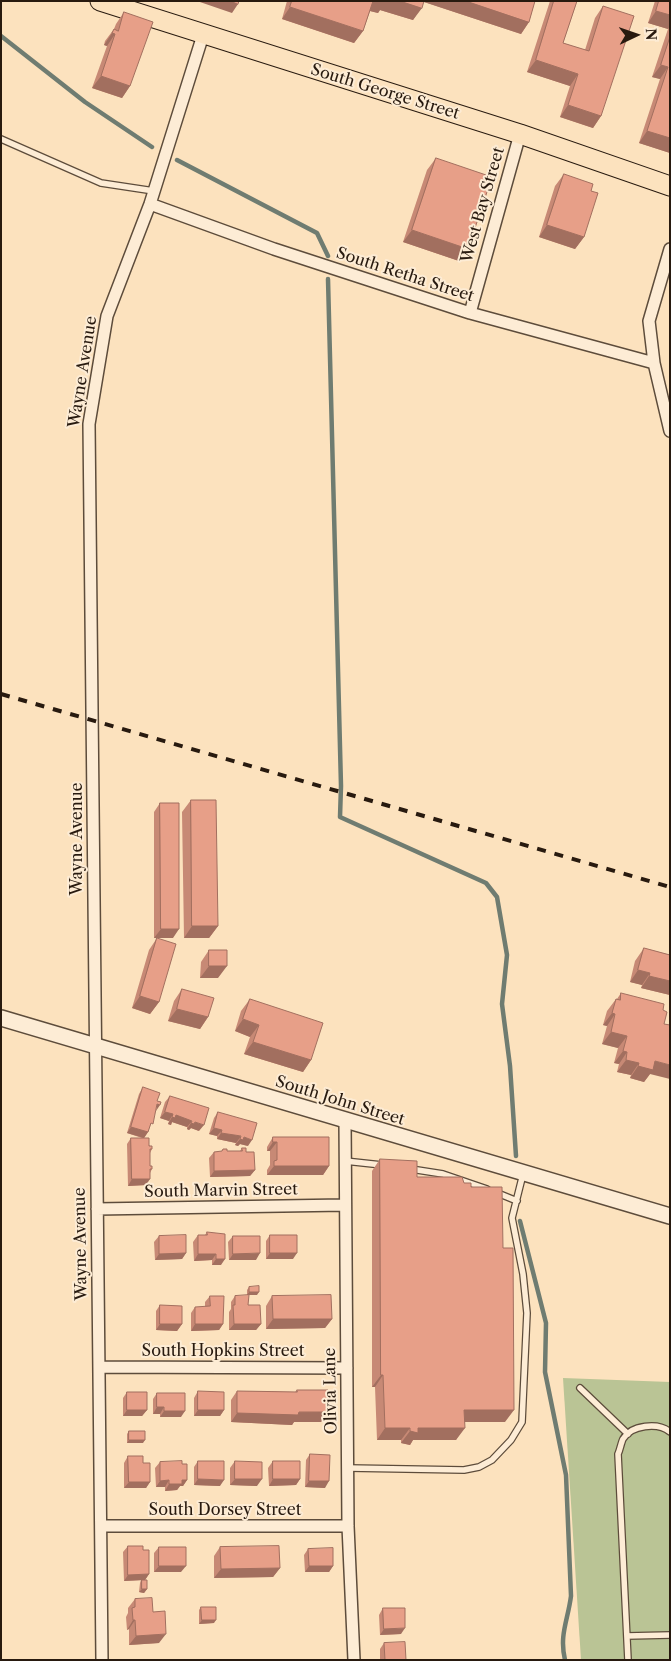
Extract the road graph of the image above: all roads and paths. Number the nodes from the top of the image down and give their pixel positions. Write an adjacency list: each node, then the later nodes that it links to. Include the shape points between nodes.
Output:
1 (100, 1): 2 (main road, South George Street)
2 (203, 35): 3 (main road, South George Street); 6 (street, Wayne Avenue)
3 (520, 134): 5 (main road, South George Street); 9 (street, West Bay Street)
4 (1, 139): 6 (lane, via 101,183)
5 (670, 186)
6 (154, 191): 7 (street, Wayne Avenue)
7 (150, 204): 9 (street, South Retha Street); 13 (street, Wayne Avenue, via 107,316 89,424)
8 (670, 249): 10 (street, via 649,321)
9 (470, 314): 10 (street, South Retha Street)
10 (654, 363): 11 (street)
11 (670, 431)
12 (1, 1018): 13 (street, South John Street)
13 (95, 1044): 14 (street, South John Street); 21 (street, Wayne Avenue)
14 (345, 1121): 15 (street, Olivia Lane); 18 (street, South John Street)
15 (345, 1161): 16 (lane); 20 (street, Olivia Lane)
16 (390, 1166)
17 (405, 1168): 19 (lane, via 443,1174)
18 (523, 1174): 19 (lane); 22 (street, South John Street)
19 (517, 1201): 28 (lane, via 512,1218 527,1313 522,1422 511,1440 492,1460 464,1470)
20 (344, 1205): 21 (street, South Marvin Street); 24 (street, Olivia Lane)
21 (97, 1209): 23 (street, Wayne Avenue)
22 (670, 1216)
23 (99, 1367): 24 (street, South Hopkins Street); 29 (street, Wayne Avenue)
24 (347, 1368): 28 (street, Olivia Lane)
25 (580, 1388): 27 (lane)
26 (670, 1432): 27 (lane, via 666,1428 652,1426 636,1428)
27 (628, 1434): 32 (lane, via 618,1454)
28 (348, 1468): 30 (street, Olivia Lane)
29 (101, 1526): 30 (street, South Dorsey Street); 33 (street, Wayne Avenue)
30 (348, 1526): 34 (street, Olivia Lane)
31 (670, 1634): 32 (lane)
32 (626, 1636): 35 (lane)
33 (102, 1660)
34 (354, 1660)
35 (628, 1660)

